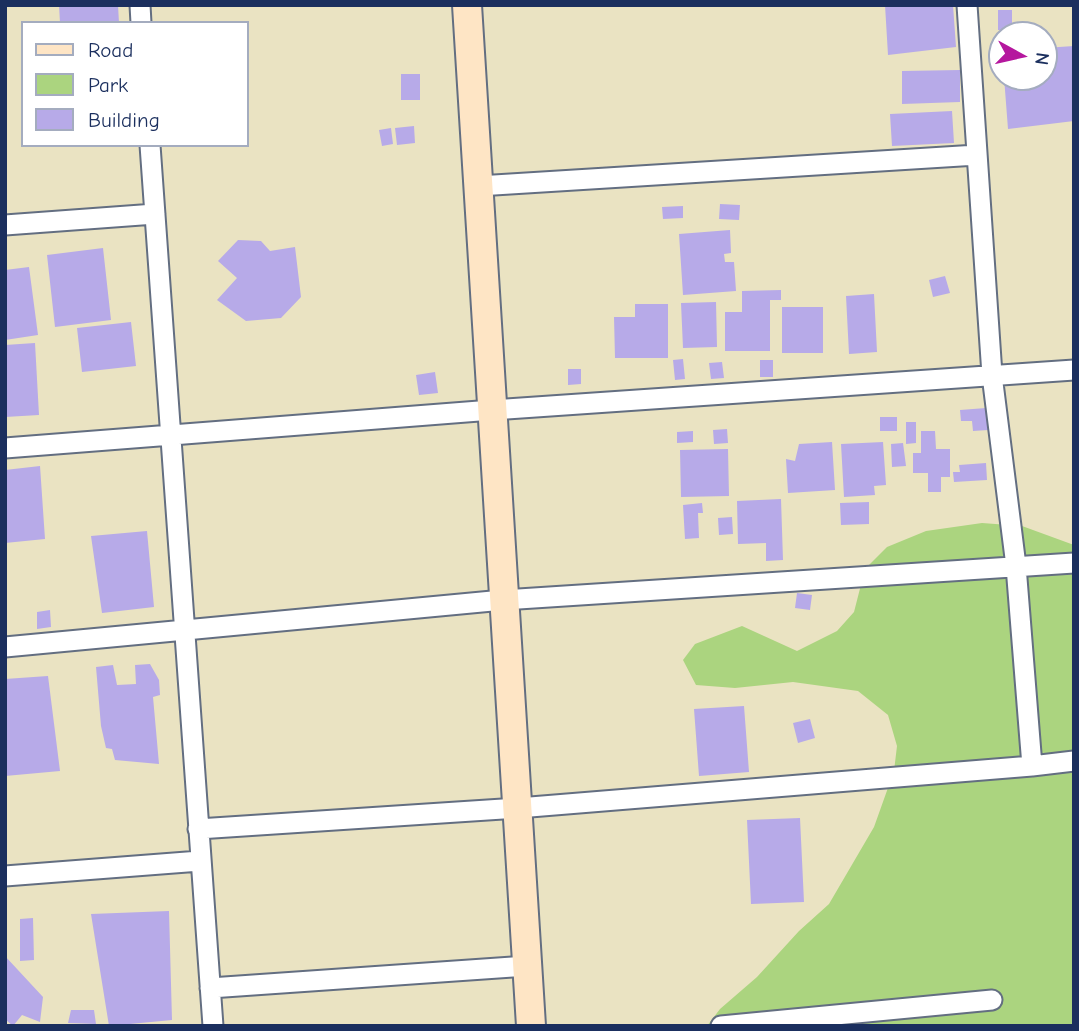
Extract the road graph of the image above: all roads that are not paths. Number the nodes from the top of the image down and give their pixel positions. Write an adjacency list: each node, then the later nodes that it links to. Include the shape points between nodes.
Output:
1 (467, 5): 5 (street)
2 (967, 5): 4 (street)
3 (150, 147): 6 (street)
4 (977, 155): 5 (street); 9 (street)
5 (478, 186): 10 (street)
6 (155, 214): 7 (street); 11 (street)
7 (5, 225)
8 (1074, 370): 9 (street)
9 (992, 375): 10 (street); 14 (street)
10 (492, 410): 11 (street); 15 (street)
11 (169, 436): 12 (street); 16 (street)
12 (5, 448)
13 (1074, 563): 14 (street)
14 (1016, 566): 15 (street); 19 (street)
15 (503, 600): 16 (street); 20 (street)
16 (183, 631): 17 (street); 21 (street)
17 (5, 647)
18 (1074, 761): 19 (street)
19 (1032, 766): 20 (street)
20 (518, 808): 21 (street); 24 (street)
21 (198, 829): 22 (street)
22 (200, 861): 23 (street); 25 (street)
23 (5, 876)
24 (527, 966): 25 (street); 28 (street)
25 (210, 988): 27 (street)
26 (992, 1000): 29 (street)
27 (213, 1026)
28 (531, 1026)
29 (721, 1026)

